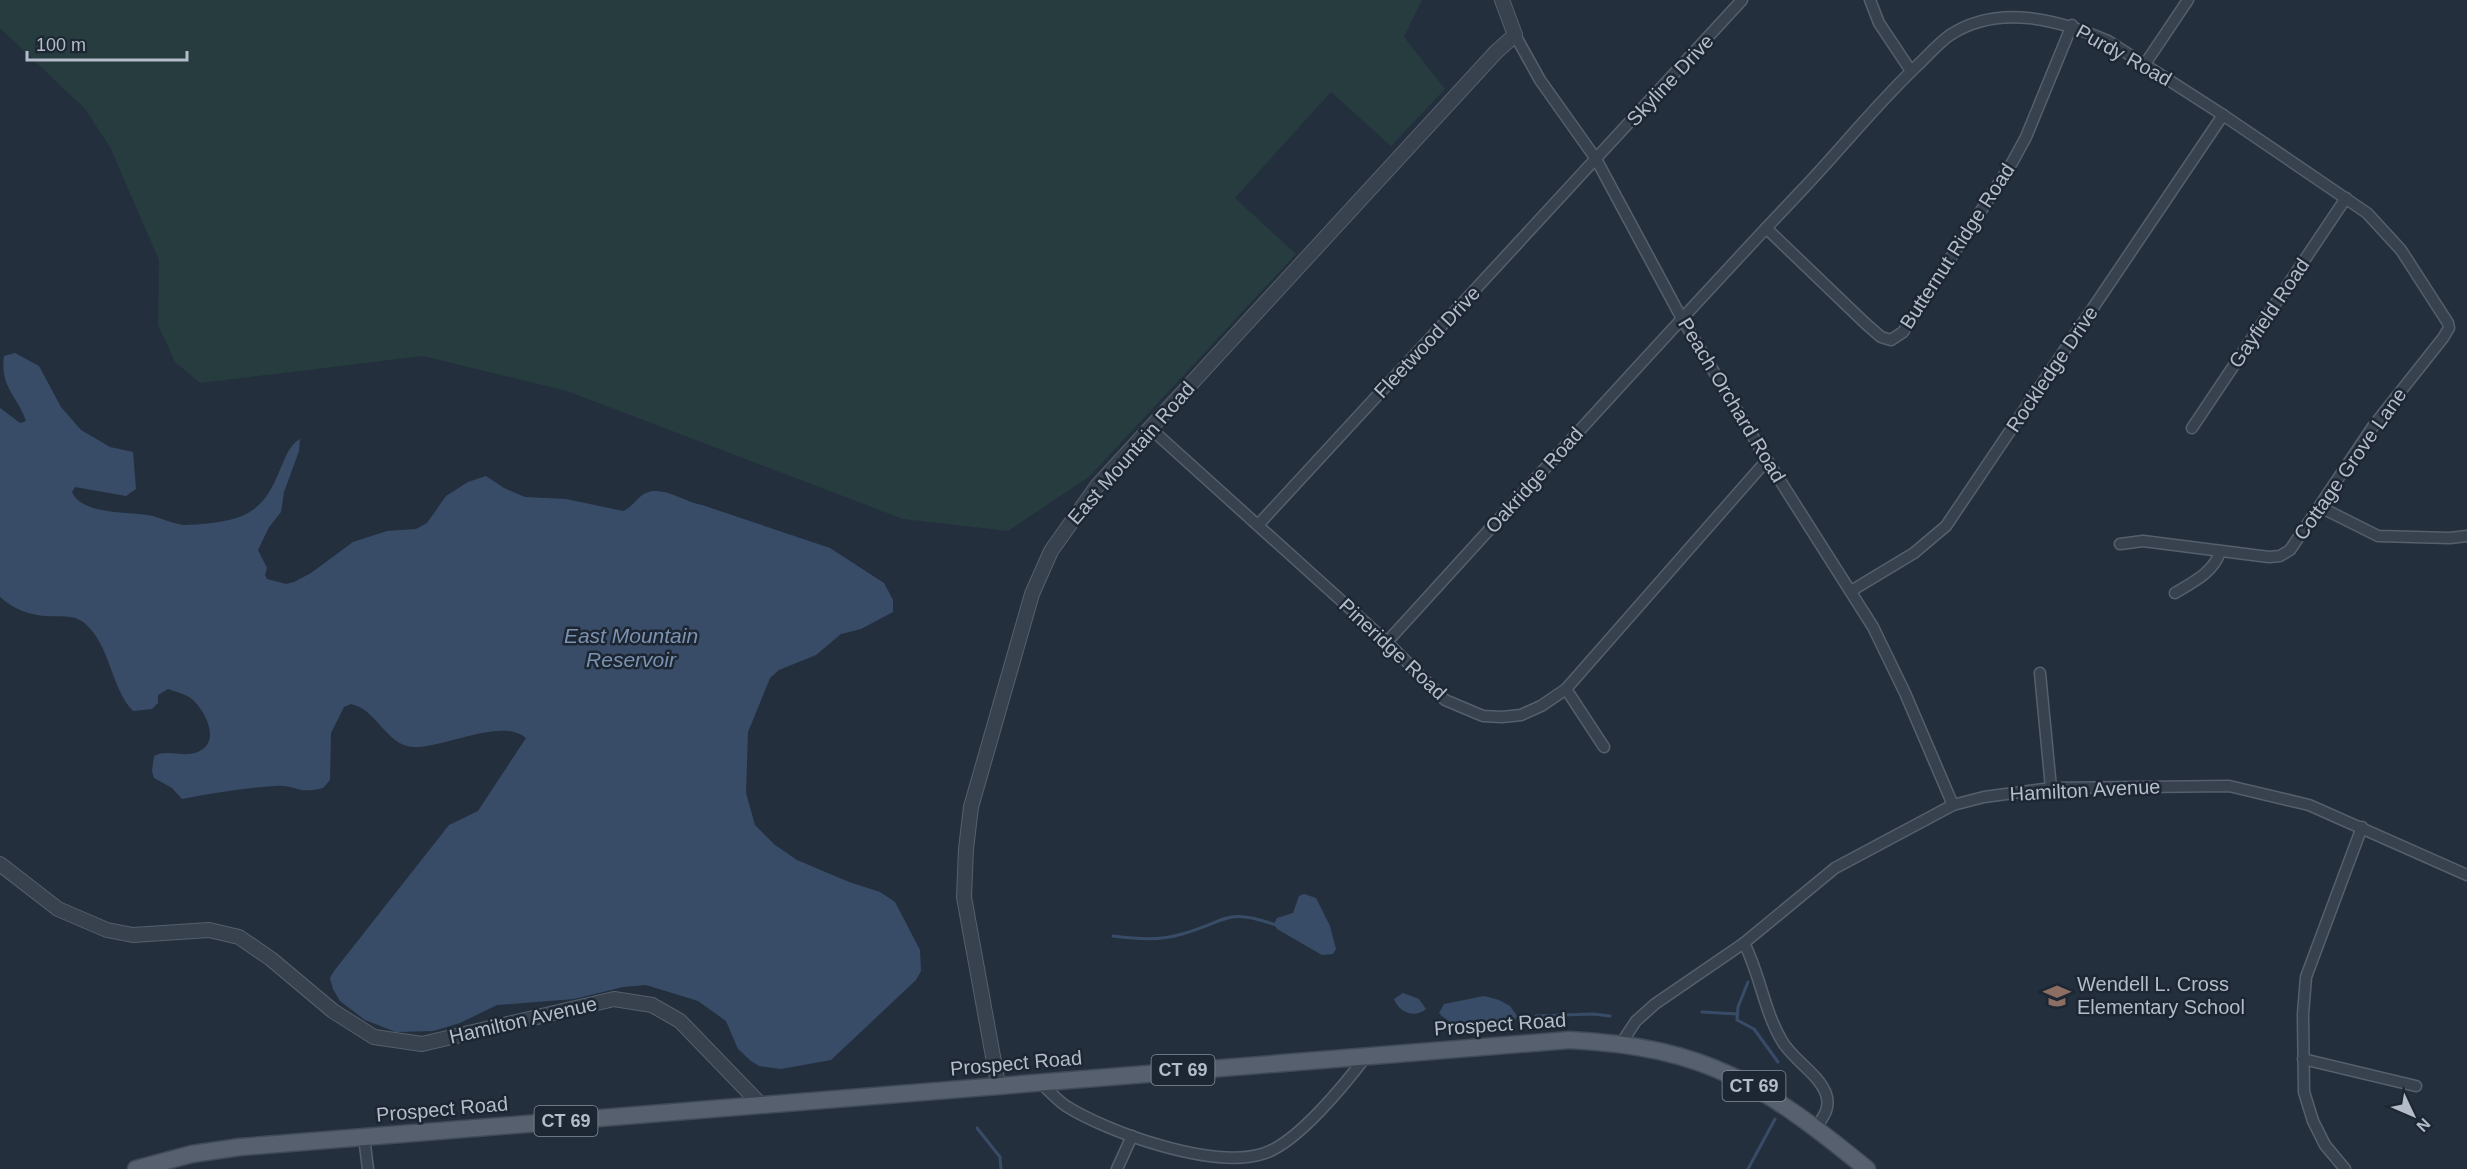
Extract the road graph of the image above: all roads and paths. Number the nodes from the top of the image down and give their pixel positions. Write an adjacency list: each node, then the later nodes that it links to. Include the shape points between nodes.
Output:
1 (1502, 0): 6 (street, Peach Orchard Road)
2 (1742, 0): 10 (street, Skyline Drive)
3 (1870, 0): 8 (street, via 1879,23)
4 (2188, 0): 7 (street)
5 (2072, 25): 7 (street, Purdy Road); 8 (street, Purdy Road, via 2012,17 1981,22 1950,35); 12 (street, Butternut Ridge Road, via 2017,153 1903,332 1891,340 1881,337)
6 (1515, 35): 10 (street, Peach Orchard Road, via 1540,80); 15 (street, East Mountain Road)
7 (2145, 64): 9 (street, Purdy Road)
8 (1911, 71): 12 (street, Purdy Road)
9 (2223, 115): 11 (street, Purdy Road); 23 (street, Rockledge Drive, via 1946,526 1914,553)
10 (1596, 159): 13 (street, Peach Orchard Road); 19 (street, Fleetwood Drive)
11 (2346, 198): 14 (street, Purdy Road, via 2378,222 2394,240); 16 (street, Gayfield Road)
12 (1766, 228): 13 (street, Purdy Road)
13 (1682, 317): 17 (street, Peach Orchard Road); 25 (street, Oakridge Road)
14 (2449, 328): 18 (street, Cottage Grove Lane, via 2374,425)
15 (1150, 428): 19 (street, Pineridge Road); 39 (street, East Mountain Road, via 1097,486 1051,551 1032,594 971,807 964,897)
16 (2192, 428)
17 (1767, 460): 23 (street, Peach Orchard Road); 27 (street, Pineridge Road)
18 (2320, 507): 20 (street, via 2378,536); 22 (street, Cottage Grove Lane, via 2295,545 2280,556)
19 (1258, 525): 25 (street, Pineridge Road)
20 (2467, 536)
21 (2120, 544): 22 (street, Cottage Grove Lane, via 2143,541)
22 (2220, 552): 24 (street, via 2209,571)
23 (1851, 591): 30 (street, Peach Orchard Road, via 1892,664)
24 (2175, 593)
25 (1387, 642): 27 (street, Pineridge Road, via 1446,700 1483,716 1521,715)
26 (2040, 673): 29 (street)
27 (1566, 689): 28 (street)
28 (1604, 747)
29 (2051, 788): 30 (street, Hamilton Avenue); 31 (street, Hamilton Avenue, via 2229,786 2309,805)
30 (1953, 805): 34 (street, Hamilton Avenue, via 1834,868)
31 (2362, 827): 33 (street, Hamilton Avenue); 37 (street, via 2306,976)
32 (0, 864): 41 (street, Hamilton Avenue, via 58,909 107,930 133,935 209,930 239,937 333,1011 374,1037 422,1044 614,999 651,1005 680,1021)
33 (2467, 875)
34 (1744, 943): 35 (street, Hamilton Avenue, via 1655,1004 1636,1021); 42 (street, via 1775,1028 1826,1095 1828,1106)
35 (1622, 1042): 36 (main road, Prospect Road / CT 69, via 1570,1040); 42 (main road, Prospect Road / CT 69, via 1722,1069 1778,1100)
36 (1367, 1055): 38 (main road, Prospect Road / CT 69); 43 (street, via 1317,1113 1285,1142 1262,1154 1215,1157)
37 (2303, 1059): 40 (street); 49 (street, via 2304,1092 2313,1121 2325,1145)
38 (1039, 1081): 39 (main road, Prospect Road / CT 69); 43 (street, via 1066,1106)
39 (998, 1084): 41 (main road, Prospect Road / CT 69)
40 (2416, 1086)
41 (761, 1105): 44 (main road, Prospect Road / CT 69)
42 (1816, 1128): 48 (main road, Prospect Road / CT 69)
43 (1132, 1136): 47 (street)
44 (364, 1137): 45 (main road, Prospect Road / CT 69, via 230,1148); 46 (street)
45 (136, 1169)
46 (368, 1169)
47 (1117, 1169)
48 (1867, 1169)
49 (2345, 1169)

